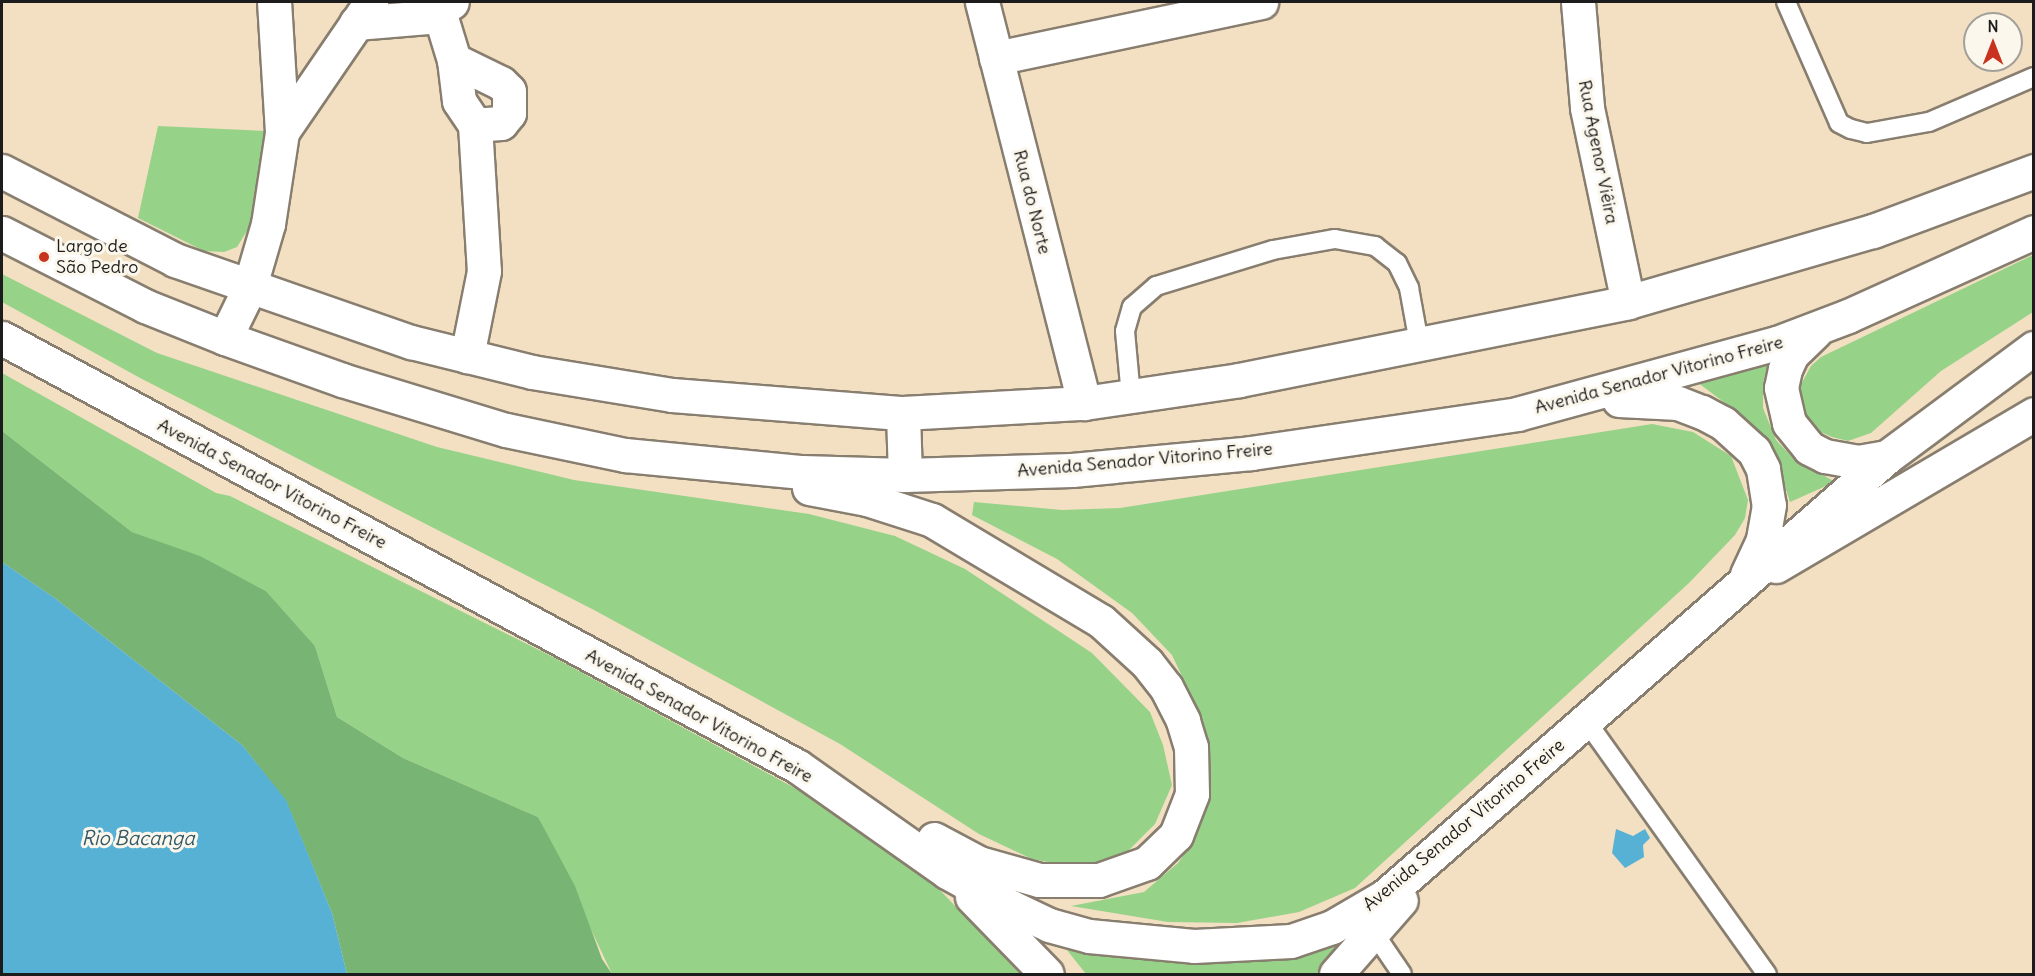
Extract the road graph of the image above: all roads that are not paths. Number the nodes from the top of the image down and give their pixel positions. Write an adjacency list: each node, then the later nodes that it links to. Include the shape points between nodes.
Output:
1 (274, 2): 12 (main road)
2 (982, 2): 8 (main road, Rua do Norte)
3 (1261, 2): 8 (main road)
4 (1578, 2): 18 (main road, Rua Agenor Viêira, via 1587,108)
5 (1786, 2): 10 (lane, via 1839,123 1851,129 1867,133 1929,122)
6 (445, 6): 7 (main road, via 428,16); 9 (main road)
7 (364, 12): 12 (main road)
8 (996, 58): 26 (main road, Rua do Norte)
9 (454, 60): 11 (main road, via 459,101); 11 (main road, via 501,83 509,91 509,113 501,123)
10 (2034, 77)
11 (475, 125): 24 (main road, via 484,271)
12 (282, 132): 17 (main road, via 268,224)
13 (2, 171): 17 (main road, via 174,260)
14 (2034, 171): 18 (main road, via 1873,231)
15 (2034, 232): 19 (main road, Avenida Senador Vitorino Freire)
16 (2, 233): 21 (main road, Avenida Senador Vitorino Freire, via 144,306)
17 (249, 289): 21 (main road); 24 (main road, via 411,342)
18 (1628, 302): 22 (main road)
19 (1820, 327): 28 (main road, Avenida Senador Vitorino Freire, via 1666,376); 31 (main road, via 1798,347 1785,369 1781,388 1789,423 1809,448 1825,456 1858,462)
20 (2, 338): 35 (main road, Avenida Senador Vitorino Freire)
21 (225, 338): 30 (main road, Avenida Senador Vitorino Freire, via 342,380 506,430)
22 (1419, 343): 25 (main road, via 1239,380); 25 (lane, via 1409,288 1397,263 1376,246 1324,241 1274,250 1156,286 1132,307 1125,331)
23 (2034, 348): 31 (main road, Avenida Senador Vitorino Freire)
24 (467, 356): 27 (main road, via 532,372 672,395)
25 (1131, 396): 26 (main road)
26 (1083, 403): 27 (main road)
27 (903, 413): 32 (main road)
28 (1517, 414): 32 (main road, Avenida Senador Vitorino Freire, via 1239,454 1072,470); 33 (main road, via 1649,399 1678,403 1702,412 1739,436 1763,469 1769,505 1756,559)
29 (2034, 414): 33 (main road, Avenida Senador Vitorino Freire)
30 (625, 455): 32 (main road, Avenida Senador Vitorino Freire, via 802,472); 35 (main road, via 867,499 932,520 965,537 1101,621 1147,663 1166,687 1183,721 1193,771 1185,817 1163,851 1128,872 1067,883 1009,874 980,863)
31 (1887, 457): 33 (main road, Avenida Senador Vitorino Freire)
32 (905, 475)
33 (1738, 589): 34 (main road, Avenida Senador Vitorino Freire)
34 (1587, 722): 36 (main road, Avenida Senador Vitorino Freire); 42 (lane)
35 (797, 766): 37 (main road, Avenida Senador Vitorino Freire)
36 (1501, 798): 37 (main road, Avenida Senador Vitorino Freire, via 1368,908 1313,935 1269,944 1184,945 1089,936 1049,925); 38 (main road)
37 (947, 872): 39 (main road)
38 (1372, 930): 40 (main road); 41 (lane)
39 (1047, 975)
40 (1336, 975)
41 (1402, 975)
42 (1767, 975)

